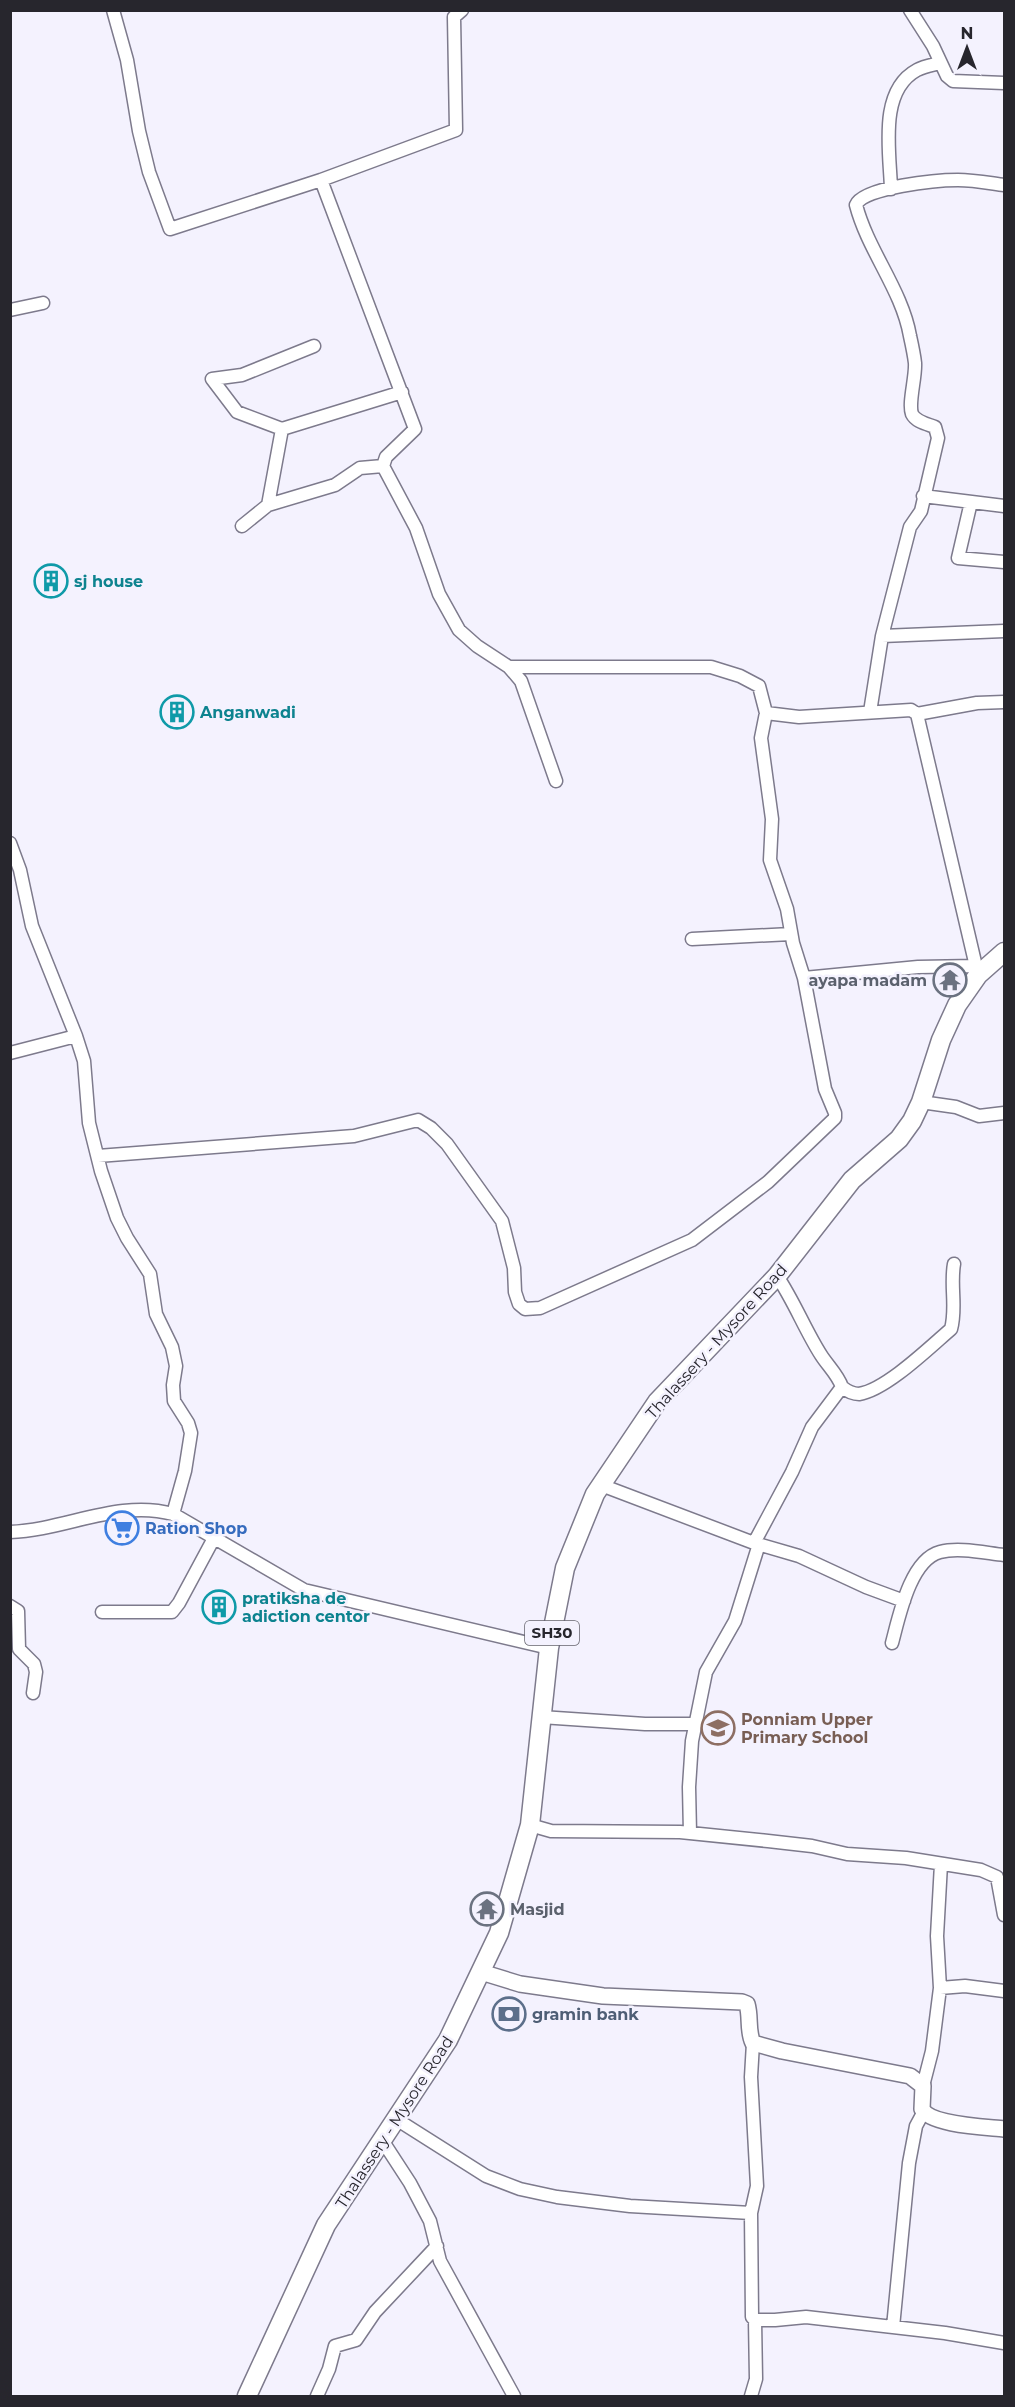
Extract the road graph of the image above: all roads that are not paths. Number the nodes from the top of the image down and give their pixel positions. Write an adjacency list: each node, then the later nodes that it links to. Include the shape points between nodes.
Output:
1 (113, 10): 6 (street, via 149,172 170,229)
2 (462, 10): 6 (street, via 454,17 456,130)
3 (910, 10): 4 (street)
4 (940, 63): 5 (street, via 953,81); 8 (street, via 917,70 895,94 890,112)
5 (1005, 83)
6 (321, 180): 12 (street)
7 (1005, 185): 8 (street, via 957,180)
8 (891, 189): 15 (street, via 864,195 856,205 862,229 892,285 909,329 915,363 912,414 935,427 938,438)
9 (43, 303): 10 (street)
10 (10, 310)
11 (314, 346): 13 (street, via 242,375 212,379 237,412)
12 (402, 392): 13 (street); 14 (street, via 415,429 386,457)
13 (282, 429): 17 (street)
14 (383, 466): 17 (street, via 360,468 335,484); 23 (street, via 416,528 439,594 459,630)
15 (923, 496): 16 (street); 22 (street, via 921,511 910,527)
16 (971, 502): 18 (street); 20 (street, via 958,558)
17 (268, 505): 19 (street)
18 (1005, 506)
19 (242, 526)
20 (1005, 562)
21 (1005, 631): 22 (street)
22 (882, 636): 25 (street)
23 (509, 667): 26 (street, via 711,667 759,686); 28 (street, via 521,681)
24 (1005, 702): 27 (street)
25 (870, 712): 26 (street, via 799,717); 27 (street, via 911,710)
26 (766, 713): 30 (street, via 761,738 772,819 770,860)
27 (917, 714): 33 (street)
28 (556, 781)
29 (10, 843): 35 (street, via 32,926)
30 (791, 934): 31 (street); 34 (street)
31 (692, 939)
32 (1005, 952): 33 (main road, Thalassery - Mysore Road / SH30)
33 (976, 970): 34 (street, via 918,967); 37 (main road, Thalassery - Mysore Road / SH30, via 949,1022)
34 (804, 978): 39 (street, via 825,1089 836,1113 832,1122 768,1182 692,1240 540,1308 525,1309 519,1304 502,1221 447,1144 418,1120 354,1136)
35 (76, 1036): 36 (street); 39 (street, via 84,1061 89,1124)
36 (10, 1053)
37 (921, 1102): 38 (street, via 956,1107 979,1116); 41 (main road, Thalassery - Mysore Road / SH30, via 899,1139 852,1179)
38 (1005, 1113)
39 (98, 1156): 44 (street, via 117,1218 150,1274 156,1314 172,1347 176,1366 174,1401 191,1433)
40 (954, 1264): 42 (street, via 951,1278 955,1317 951,1329 888,1381 858,1394)
41 (777, 1276): 42 (street); 43 (main road, Thalassery - Mysore Road / SH30, via 657,1402)
42 (842, 1387): 47 (street, via 812,1427)
43 (601, 1485): 47 (street); 53 (main road, Thalassery - Mysore Road / SH30, via 566,1568)
44 (173, 1514): 45 (street, via 132,1508); 46 (street)
45 (10, 1532)
46 (214, 1538): 51 (street, via 172,1612); 53 (street, via 304,1590)
47 (756, 1544): 49 (street, via 821,1565); 56 (street, via 735,1621 706,1672)
48 (1005, 1555): 49 (street, via 938,1552 916,1571)
49 (903, 1601): 52 (street)
50 (10, 1606): 54 (street, via 18,1611 20,1649 34,1664)
51 (102, 1612)
52 (892, 1643)
53 (549, 1648): 55 (main road, Thalassery - Mysore Road / SH30)
54 (33, 1693)
55 (541, 1717): 56 (street); 57 (main road, Thalassery - Mysore Road / SH30)
56 (694, 1724): 58 (street)
57 (531, 1825): 58 (street, via 551,1831); 61 (main road, Thalassery - Mysore Road / SH30, via 499,1933)
58 (690, 1833): 59 (street)
59 (941, 1864): 60 (street, via 981,1870 997,1877); 62 (street, via 937,1935)
60 (1005, 1915)
61 (481, 1972): 64 (street, via 520,1984 603,1996 741,2002 749,2010); 67 (main road, Thalassery - Mysore Road / SH30, via 448,2040)
62 (940, 1988): 63 (street, via 965,1986); 65 (street)
63 (1005, 1991)
64 (753, 2043): 65 (street, via 910,2076); 70 (street, via 757,2186)
65 (923, 2086): 66 (street)
66 (923, 2113): 68 (street, via 968,2125); 73 (street, via 915,2126 909,2163)
67 (396, 2119): 69 (main road, Thalassery - Mysore Road / SH30); 70 (street, via 486,2176 520,2189 630,2206)
68 (1005, 2129)
69 (382, 2140): 71 (street, via 430,2221); 75 (main road, Thalassery - Mysore Road / SH30, via 326,2225)
70 (751, 2213): 72 (street)
71 (437, 2246): 76 (street, via 375,2312 356,2340 334,2346); 77 (street, via 448,2277)
72 (755, 2320): 73 (street, via 806,2317); 78 (street, via 756,2379)
73 (893, 2327): 74 (street)
74 (1005, 2343)
75 (247, 2397)
76 (317, 2397)
77 (514, 2397)
78 (751, 2397)

